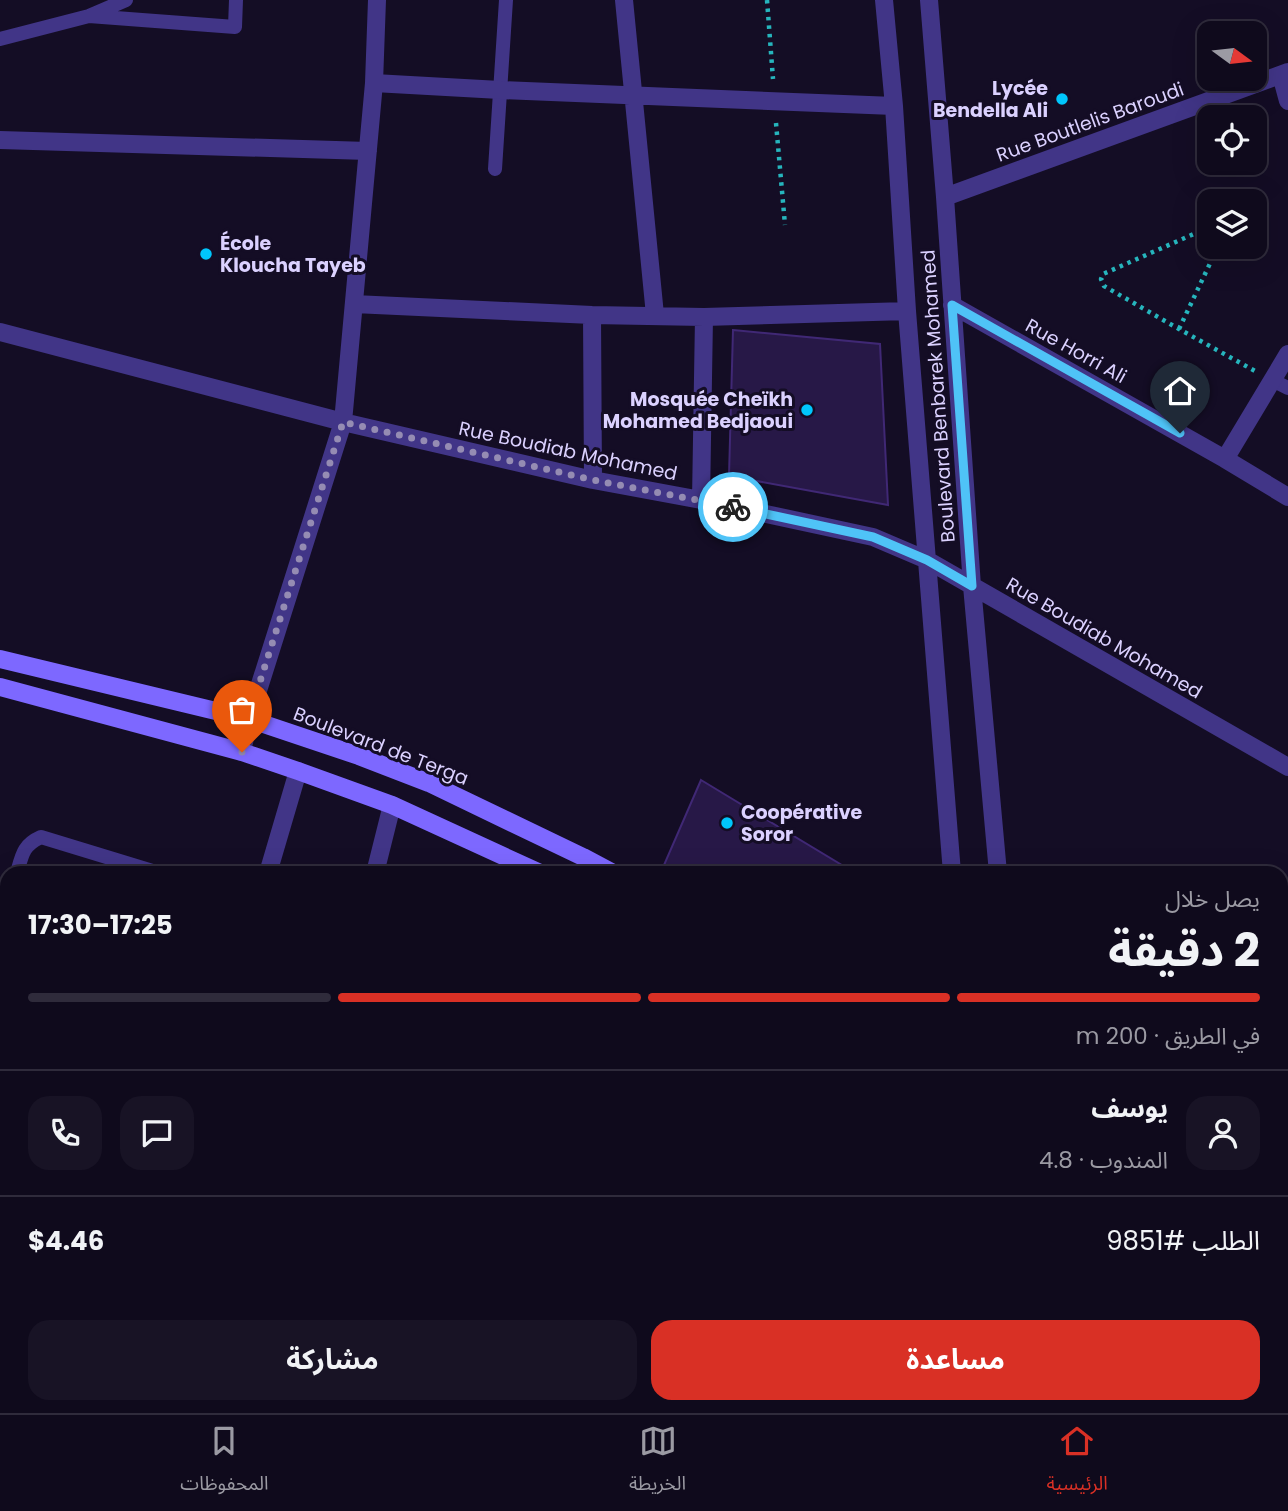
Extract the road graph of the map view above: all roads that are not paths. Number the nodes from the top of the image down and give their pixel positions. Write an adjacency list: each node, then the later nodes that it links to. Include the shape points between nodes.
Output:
1 (126, 0): 8 (lane)
2 (236, 0): 8 (lane, via 235,27)
3 (377, 0): 11 (street)
4 (506, 0): 12 (lane)
5 (624, 0): 13 (street)
6 (884, 0): 15 (street, Boulevard Benbarek Mohamed)
7 (929, 0): 19 (street, Boulevard Benbarek Mohamed)
8 (89, 16): 9 (lane)
9 (0, 39)
10 (1285, 73): 14 (street); 19 (street, Rue Boutlelis Baroudi)
11 (373, 83): 12 (street); 17 (street)
12 (500, 90): 13 (street); 18 (lane)
13 (632, 95): 15 (street); 24 (street)
14 (1288, 101)
15 (894, 106): 22 (street, Boulevard Benbarek Mohamed)
16 (0, 139): 17 (street)
17 (368, 151): 20 (street)
18 (495, 169)
19 (945, 197): 21 (street, Boulevard Benbarek Mohamed)
20 (354, 304): 23 (street); 30 (street)
21 (952, 305): 31 (street, Rue Horri Ali); 36 (street, Boulevard Benbarek Mohamed)
22 (907, 310): 25 (street); 35 (street, Boulevard Benbarek Mohamed)
23 (592, 315): 24 (street); 32 (street)
24 (655, 315): 25 (street)
25 (704, 317): 34 (street)
26 (0, 332): 30 (street, Rue Boudiab Mohamed)
27 (1288, 354): 28 (street)
28 (1272, 380): 29 (lane); 31 (street)
29 (1288, 388)
30 (343, 422): 32 (street, Rue Boudiab Mohamed); 39 (street)
31 (1225, 459): 33 (street, Rue Horri Ali)
32 (593, 480): 34 (street, Rue Boudiab Mohamed)
33 (1288, 498)
34 (701, 500): 35 (street, Rue Boudiab Mohamed, via 873,537)
35 (927, 560): 36 (street, Rue Boudiab Mohamed); 50 (street, Boulevard Benbarek Mohamed)
36 (972, 586): 41 (street, Rue Boudiab Mohamed); 51 (street, Boulevard Benbarek Mohamed)
37 (0, 659): 39 (main road, Boulevard de Terga)
38 (0, 687): 40 (main road)
39 (248, 719): 40 (street); 49 (main road, Boulevard de Terga, via 429,783)
40 (242, 752): 42 (main road)
41 (1288, 767)
42 (298, 771): 43 (main road); 46 (street)
43 (392, 805): 47 (street); 48 (main road)
44 (18, 866): 45 (lane, via 22,852 41,837)
45 (136, 866)
46 (270, 866)
47 (377, 866)
48 (525, 866)
49 (601, 866)
50 (951, 866)
51 (997, 866)

